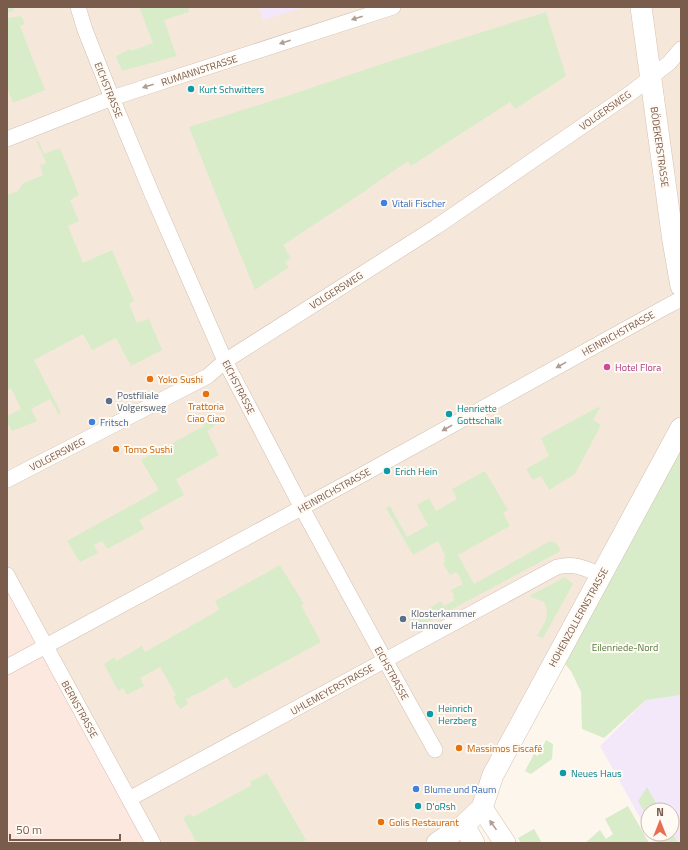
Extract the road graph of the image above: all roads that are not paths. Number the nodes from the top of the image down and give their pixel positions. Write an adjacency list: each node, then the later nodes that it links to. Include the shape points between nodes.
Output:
1 (78, 7): 6 (street, EICHSTRASSE)
2 (393, 7): 6 (street, RUMANNSTRASSE, one-way to 6)
3 (641, 7): 5 (street, BÖDEKERSTRASSE)
4 (681, 49): 5 (street, VOLGERSWEG, via 669,63)
5 (651, 77): 8 (street, BÖDEKERSTRASSE); 10 (street, VOLGERSWEG, via 436,228)
6 (112, 98): 7 (street, RUMANNSTRASSE); 10 (street, EICHSTRASSE)
7 (7, 139)
8 (681, 286)
9 (681, 300): 13 (street, HEINRICHSTRASSE, one-way to 13, via 662,308)
10 (225, 361): 12 (street, VOLGERSWEG, via 208,376); 13 (street, EICHSTRASSE)
11 (681, 428): 15 (street, HOHENZOLLERNSTRASSE)
12 (7, 480)
13 (302, 508): 16 (street, HEINRICHSTRASSE); 17 (street, EICHSTRASSE)
14 (7, 575): 16 (street, BERNSTRASSE)
15 (601, 575): 17 (street, UHLEMEYERSTRASSE, via 575,565 557,567); 21 (street, HOHENZOLLERNSTRASSE, via 493,775)
16 (46, 646): 18 (street, HEINRICHSTRASSE); 20 (street, BERNSTRASSE)
17 (385, 660): 19 (street, EICHSTRASSE); 20 (street, UHLEMEYERSTRASSE)
18 (7, 667)
19 (435, 750)
20 (129, 799): 23 (street, BERNSTRASSE)
21 (482, 808): 22 (street); 26 (street, one-way to 21)
22 (464, 825): 24 (street); 25 (street)
23 (153, 843)
24 (437, 843)
25 (474, 843)
26 (505, 843)

